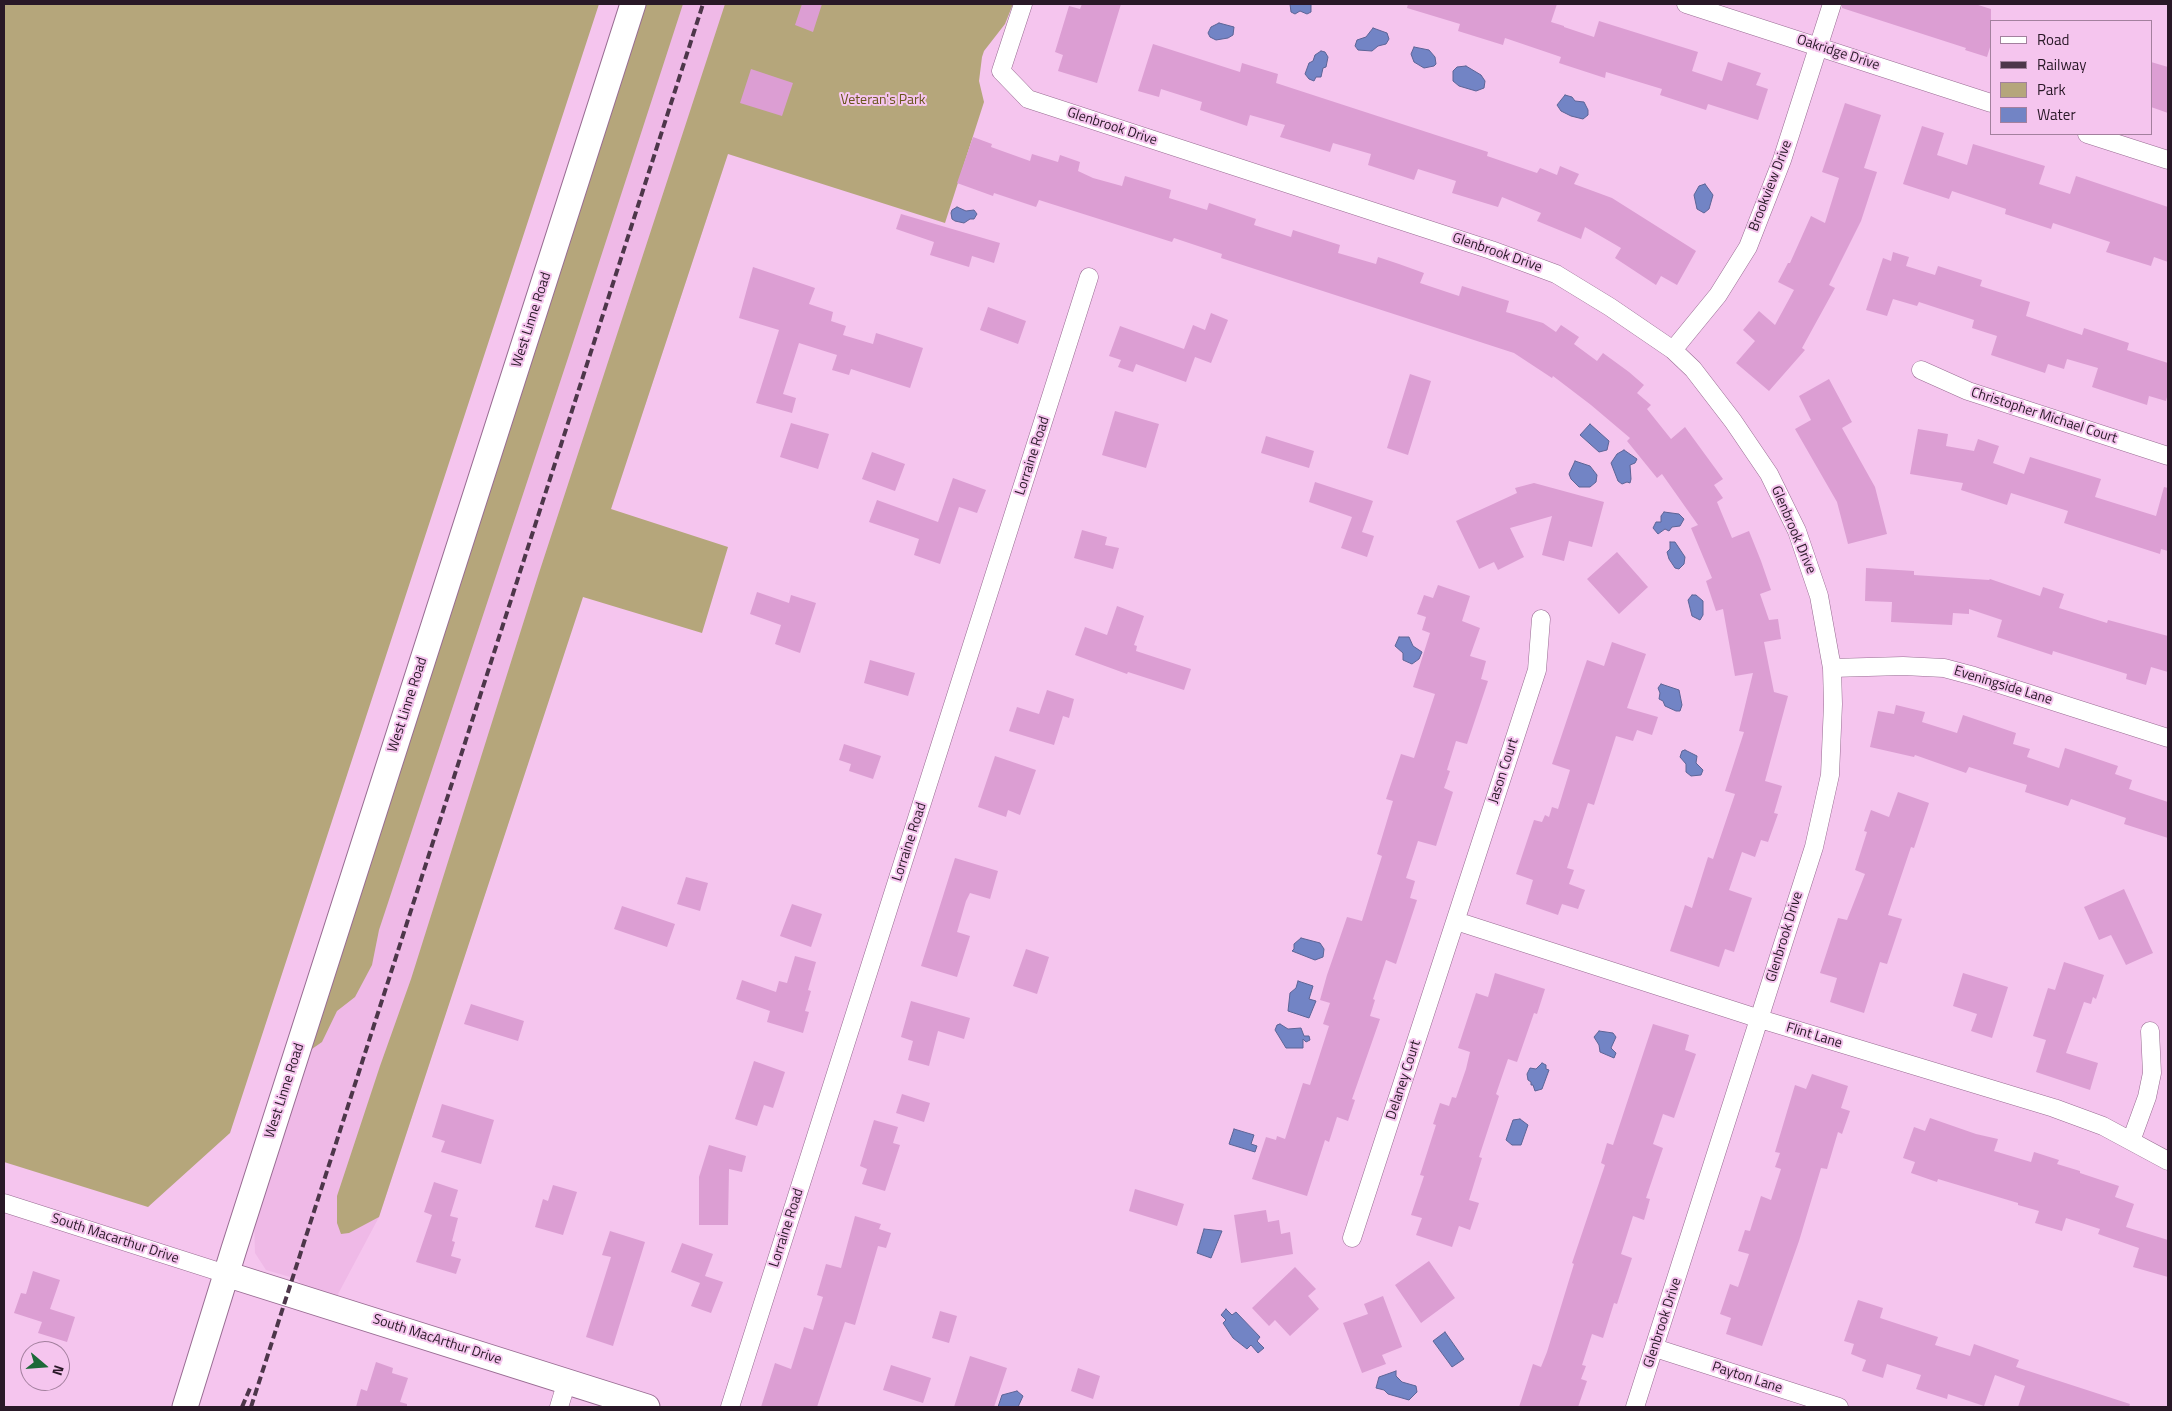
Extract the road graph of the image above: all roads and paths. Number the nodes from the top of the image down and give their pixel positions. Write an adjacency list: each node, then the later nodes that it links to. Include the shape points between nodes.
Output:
1 (634, 4): 23 (street, West Linne Road)
2 (1023, 4): 10 (street, Glenbrook Drive, via 1001,71 1028,99 1492,250 1556,274)
3 (1686, 4): 5 (street, Oakridge Drive)
4 (1832, 4): 5 (street, Brookview Drive)
5 (1818, 47): 6 (street, Oakridge Drive); 10 (street, Brookview Drive, via 1782,160 1748,247 1718,295)
6 (1990, 102)
7 (2090, 135): 8 (street)
8 (2168, 160)
9 (1089, 277): 29 (street, Lorraine Road)
10 (1673, 350): 14 (street, Glenbrook Drive, via 1693,369 1769,474 1797,532 1819,596)
11 (1922, 370): 12 (street, Christopher Michael Court, via 1968,391)
12 (2168, 456)
13 (1541, 619): 16 (street, Jason Court, via 1537,670)
14 (1832, 668): 15 (street, Eveningside Lane, via 1944,668); 17 (street, Glenbrook Drive, via 1830,775 1814,848)
15 (2168, 738)
16 (1456, 921): 17 (street, Flint Lane); 22 (street, Delaney Court)
17 (1760, 1019): 19 (street, Flint Lane, via 2054,1108 2103,1126); 24 (street, Glenbrook Drive)
18 (2150, 1031): 19 (street, via 2152,1073)
19 (2131, 1141): 20 (street, Flint Lane)
20 (2168, 1161)
21 (4, 1203): 23 (street, South Macarthur Drive)
22 (1352, 1238)
23 (226, 1274): 25 (street, South MacArthur Drive); 26 (street, West Linne Road)
24 (1655, 1348): 30 (street, Glenbrook Drive); 31 (street, Payton Lane)
25 (567, 1381): 27 (street); 28 (street, South MacArthur Drive)
26 (185, 1407)
27 (559, 1407)
28 (647, 1407)
29 (730, 1407)
30 (1635, 1407)
31 (1839, 1407)

